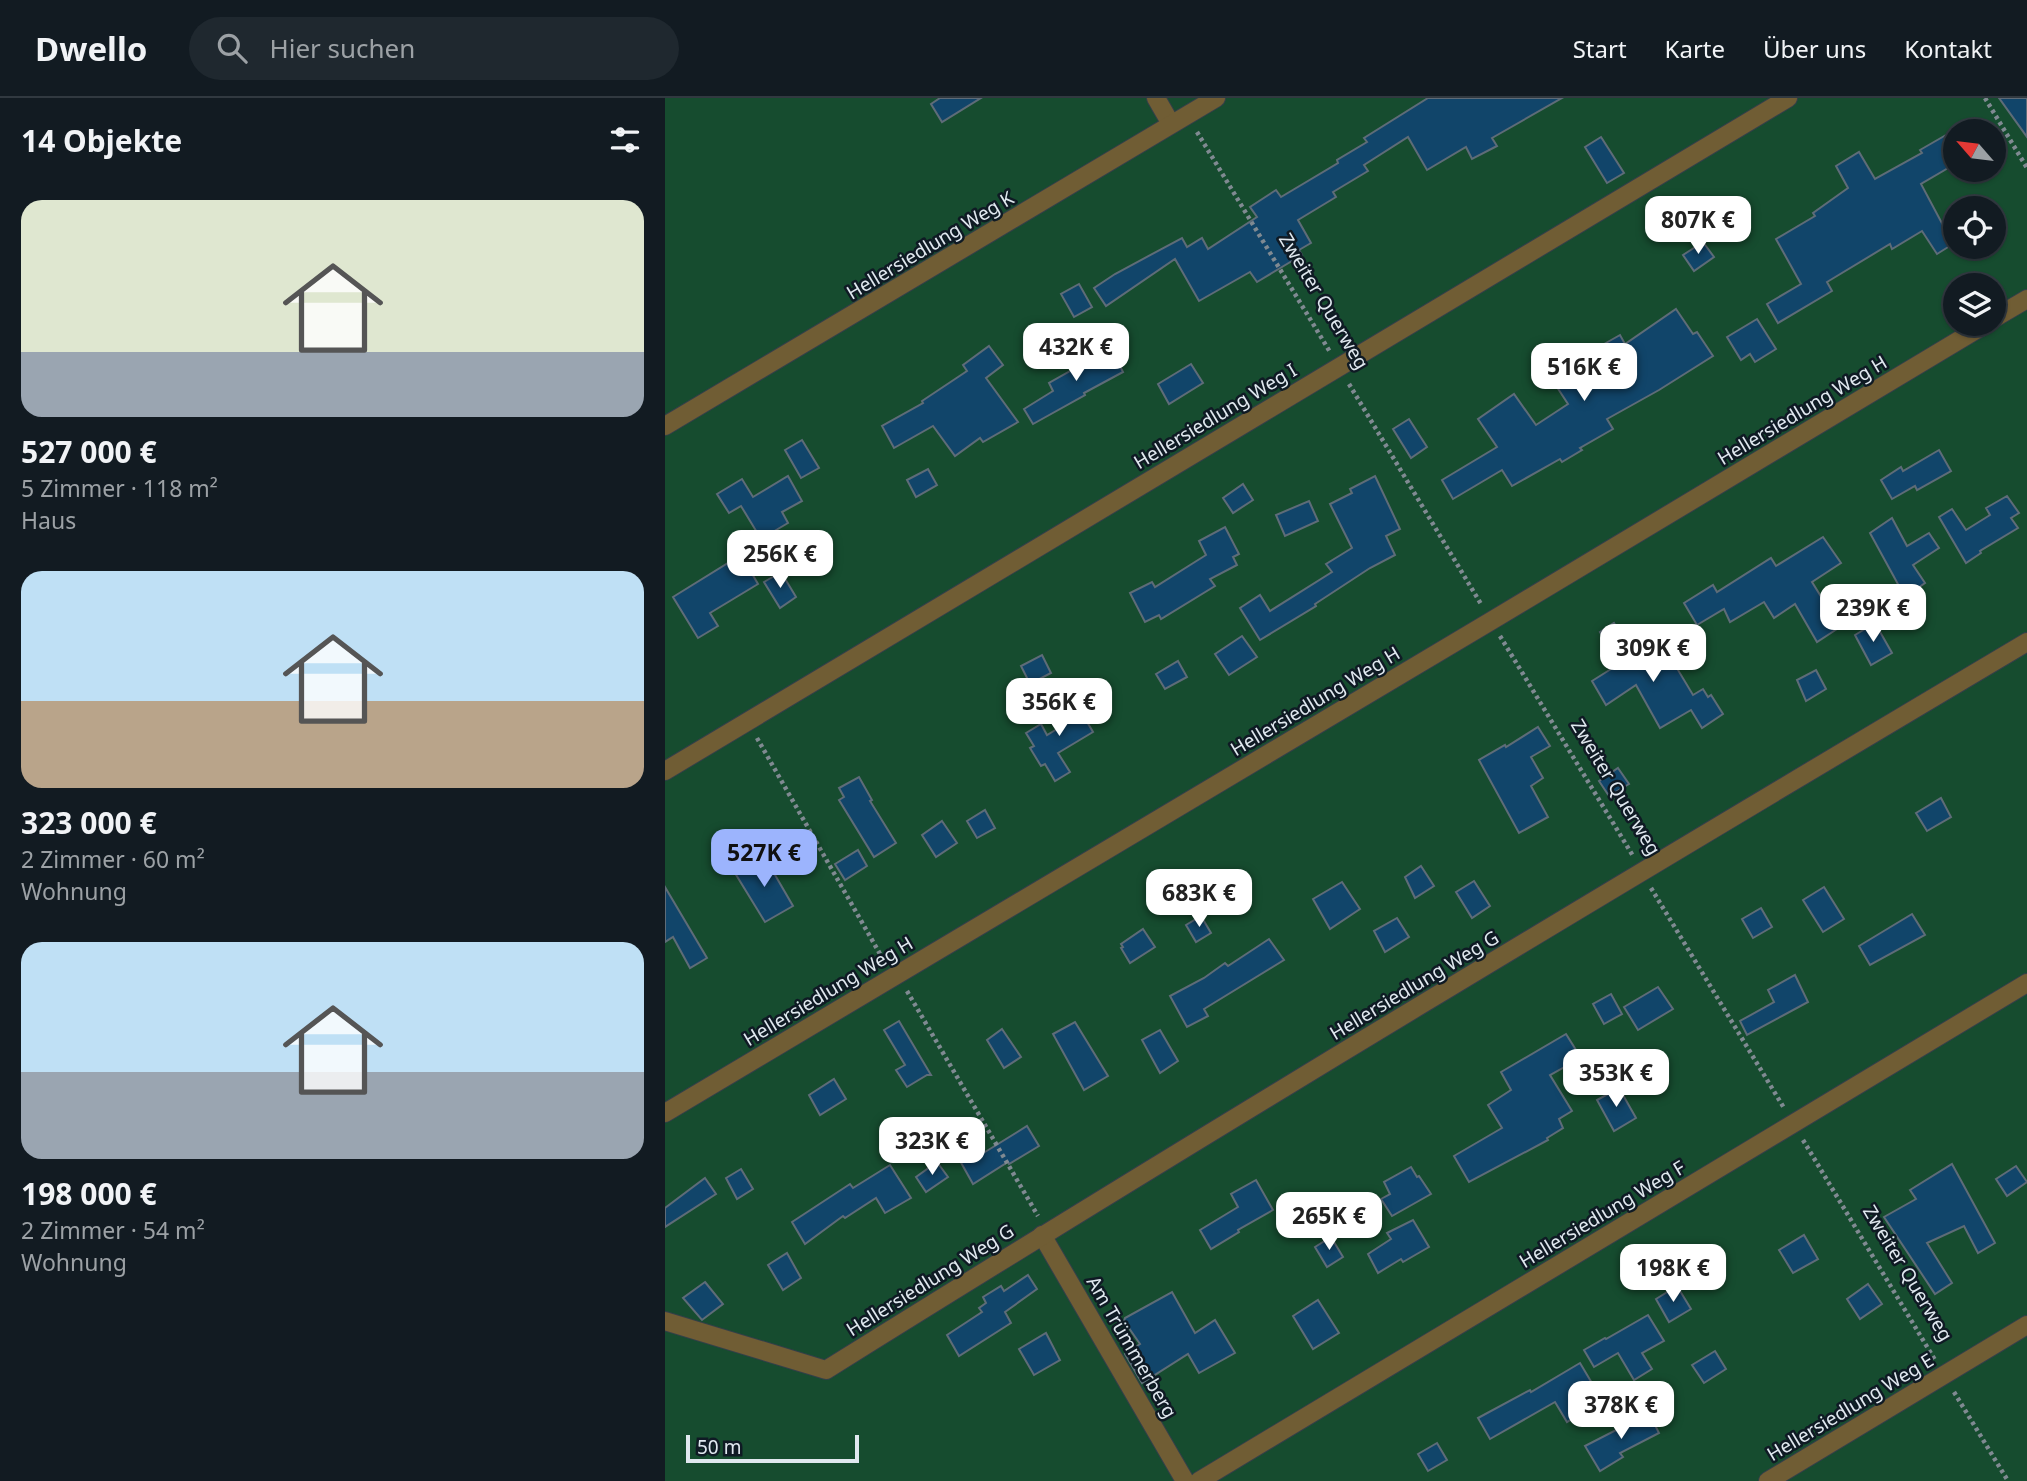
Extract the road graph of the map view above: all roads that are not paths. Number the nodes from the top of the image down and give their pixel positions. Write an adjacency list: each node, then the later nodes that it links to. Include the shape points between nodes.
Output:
1 (1156, 98): 4 (lane)
2 (1216, 98): 4 (lane, Hellersiedlung Weg K)
3 (1788, 98): 10 (lane, Hellersiedlung Weg I)
4 (1179, 120): 8 (lane, Hellersiedlung Weg K)
5 (2027, 299): 6 (lane)
6 (2006, 311)
7 (1966, 336): 12 (lane, Hellersiedlung Weg H)
8 (665, 426)
9 (2027, 642): 13 (lane, Hellersiedlung Weg G)
10 (665, 771)
11 (2027, 983): 17 (lane, Hellersiedlung Weg F)
12 (665, 1113)
13 (1045, 1233): 14 (lane, Hellersiedlung Weg G, via 826,1370); 16 (lane, Am Trümmerberg)
14 (665, 1321)
15 (2027, 1325): 18 (lane, Hellersiedlung Weg E)
16 (1185, 1481)
17 (1199, 1481)
18 (1767, 1481)

